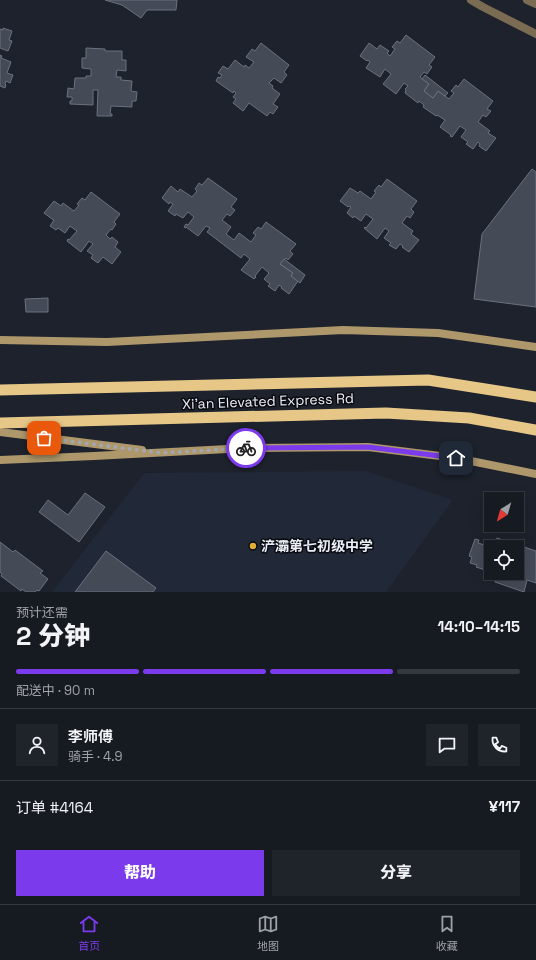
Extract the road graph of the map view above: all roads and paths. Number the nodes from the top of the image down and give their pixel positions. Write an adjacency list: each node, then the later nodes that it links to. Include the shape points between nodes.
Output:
1 (471, 0): 4 (street)
2 (528, 0): 3 (street)
3 (536, 4)
4 (536, 34)
5 (0, 340): 6 (main road, via 107,342 343,330 438,334)
6 (536, 347)
7 (0, 390): 8 (highway, Xi'an Elevated Express Rd, via 428,380)
8 (536, 397)
9 (0, 423): 10 (highway, Xi'an Elevated Express Rd, via 386,413 469,418)
10 (536, 430)
11 (0, 432): 12 (main road)
12 (162, 453): 13 (main road); 14 (main road, via 247,448 368,447 456,458)
13 (0, 460)
14 (536, 474)

